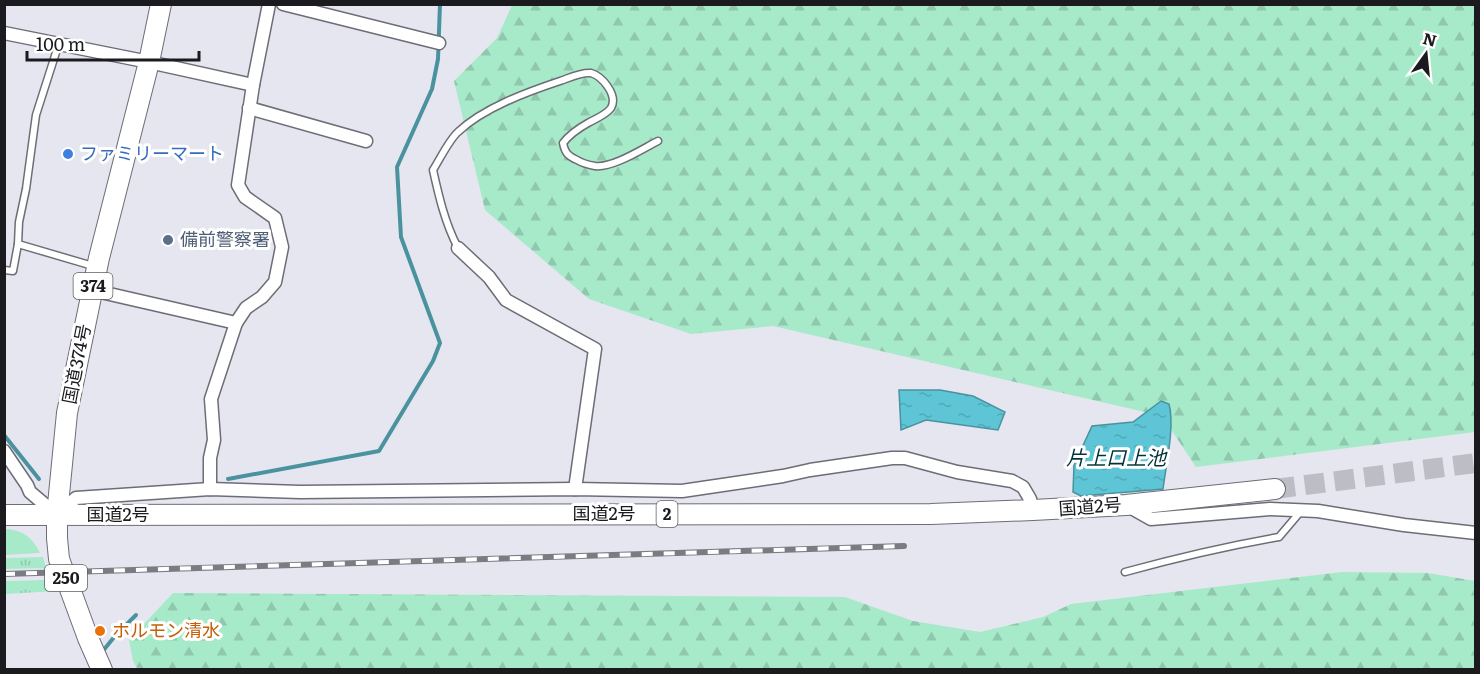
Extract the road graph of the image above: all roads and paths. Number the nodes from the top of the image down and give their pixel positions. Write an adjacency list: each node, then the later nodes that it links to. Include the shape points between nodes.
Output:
1 (161, 4): 7 (highway, 国道374号 / 374)
2 (269, 4): 8 (street)
3 (283, 4): 6 (street)
4 (4, 33): 5 (street)
5 (59, 43): 7 (street); 12 (lane, via 36,115)
6 (439, 43)
7 (148, 62): 8 (street); 14 (highway, 国道374号 / 374)
8 (253, 85): 9 (street)
9 (249, 108): 10 (street); 17 (street, via 238,185 245,197 275,218 282,247 275,282 246,308)
10 (366, 141)
11 (658, 141): 13 (lane, via 603,166 568,156 563,143 569,136 613,106 606,84 588,73 531,91 474,119 456,133 433,170 448,229)
12 (18, 244): 14 (lane); 15 (lane, via 13,271)
13 (458, 248): 20 (street, via 489,277 506,300 595,349)
14 (97, 267): 16 (highway, 国道374号 / 374)
15 (4, 270)
16 (92, 290): 17 (street); 26 (highway, 国道374号 / 374, via 67,413)
17 (236, 323): 19 (street, via 211,399 214,440)
18 (4, 451): 26 (street, via 30,492)
19 (210, 489): 20 (street); 26 (street, via 76,498)
20 (575, 489): 23 (street, via 682,491 881,458 905,458 1012,481 1023,487)
21 (1275, 489): 22 (highway, 国道2号 / 2)
22 (1126, 505): 23 (highway, 国道2号 / 2); 24 (street, via 1151,519)
23 (1033, 510): 26 (highway, 国道2号 / 2, via 871,514)
24 (1302, 510): 27 (street); 28 (lane, via 1280,537)
25 (4, 515): 26 (highway, 国道2号 / 2)
26 (57, 515): 29 (highway, 250, via 59,559)
27 (1476, 533)
28 (1125, 572)
29 (101, 668)

